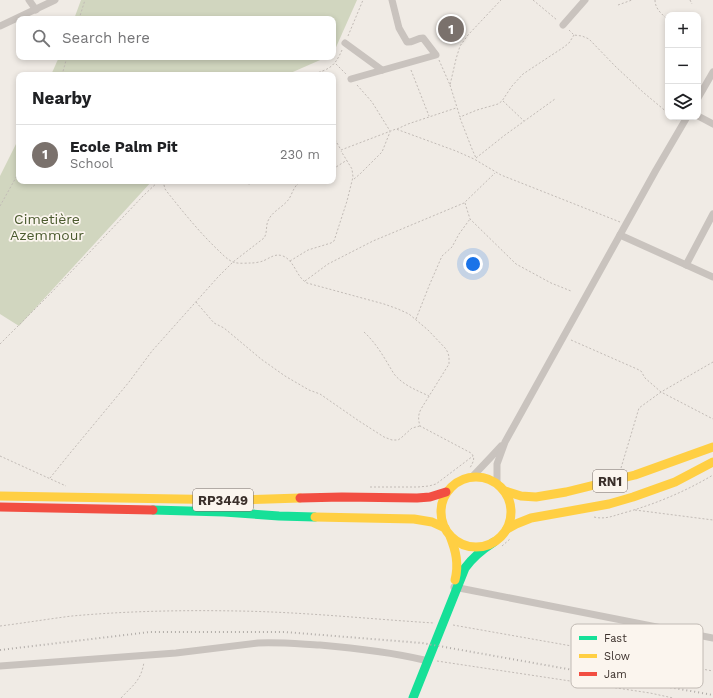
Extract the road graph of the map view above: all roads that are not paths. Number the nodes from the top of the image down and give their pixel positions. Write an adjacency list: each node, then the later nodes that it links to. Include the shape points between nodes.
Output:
1 (29, 0): 5 (street)
2 (55, 0): 5 (street)
3 (392, 0): 11 (street, via 399,28 407,42 423,38 436,55)
4 (585, 0): 8 (street)
5 (36, 10): 6 (street)
6 (22, 16)
7 (16, 19): 9 (street)
8 (563, 25)
9 (0, 26)
10 (345, 43): 11 (street)
11 (382, 70): 13 (street)
12 (713, 72): 14 (street)
13 (351, 79)
14 (701, 93)
15 (701, 118): 17 (street)
16 (685, 120): 19 (street)
17 (713, 124)
18 (713, 214): 20 (street)
19 (620, 235): 20 (street); 22 (street)
20 (686, 265): 21 (street)
21 (713, 277)
22 (505, 442): 25 (street); 26 (street, via 497,464)
23 (713, 446): 27 (main road, RN1, via 635,475 566,492 536,497 521,496)
24 (713, 462): 32 (main road, RN1, via 647,493 609,504 531,518 516,524)
25 (469, 477): 26 (main road, RN1, via 482,476); 28 (main road, via 454,483)
26 (497, 483): 27 (main road, RN1)
27 (505, 490): 32 (main road, via 511,510)
28 (446, 492): 29 (main road, RP3449, via 417,498 238,500); 31 (main road, RN1, via 440,510 441,520)
29 (0, 496)
30 (0, 507): 31 (main road, RP3449, via 409,519 438,524)
31 (447, 532): 33 (main road, via 457,542 466,546); 34 (main road, RN1, via 457,555)
32 (510, 532): 33 (main road, RN1, via 501,537)
33 (496, 545): 34 (main road, RN1, via 476,554)
34 (455, 587): 35 (street); 38 (main road, RN1)
35 (642, 624)
36 (703, 636): 37 (street)
37 (713, 638)
38 (428, 657): 39 (street, via 271,642 176,654); 40 (main road, RN1); 41 (main road, RN1)
39 (0, 666)
40 (408, 698)
41 (413, 698)

